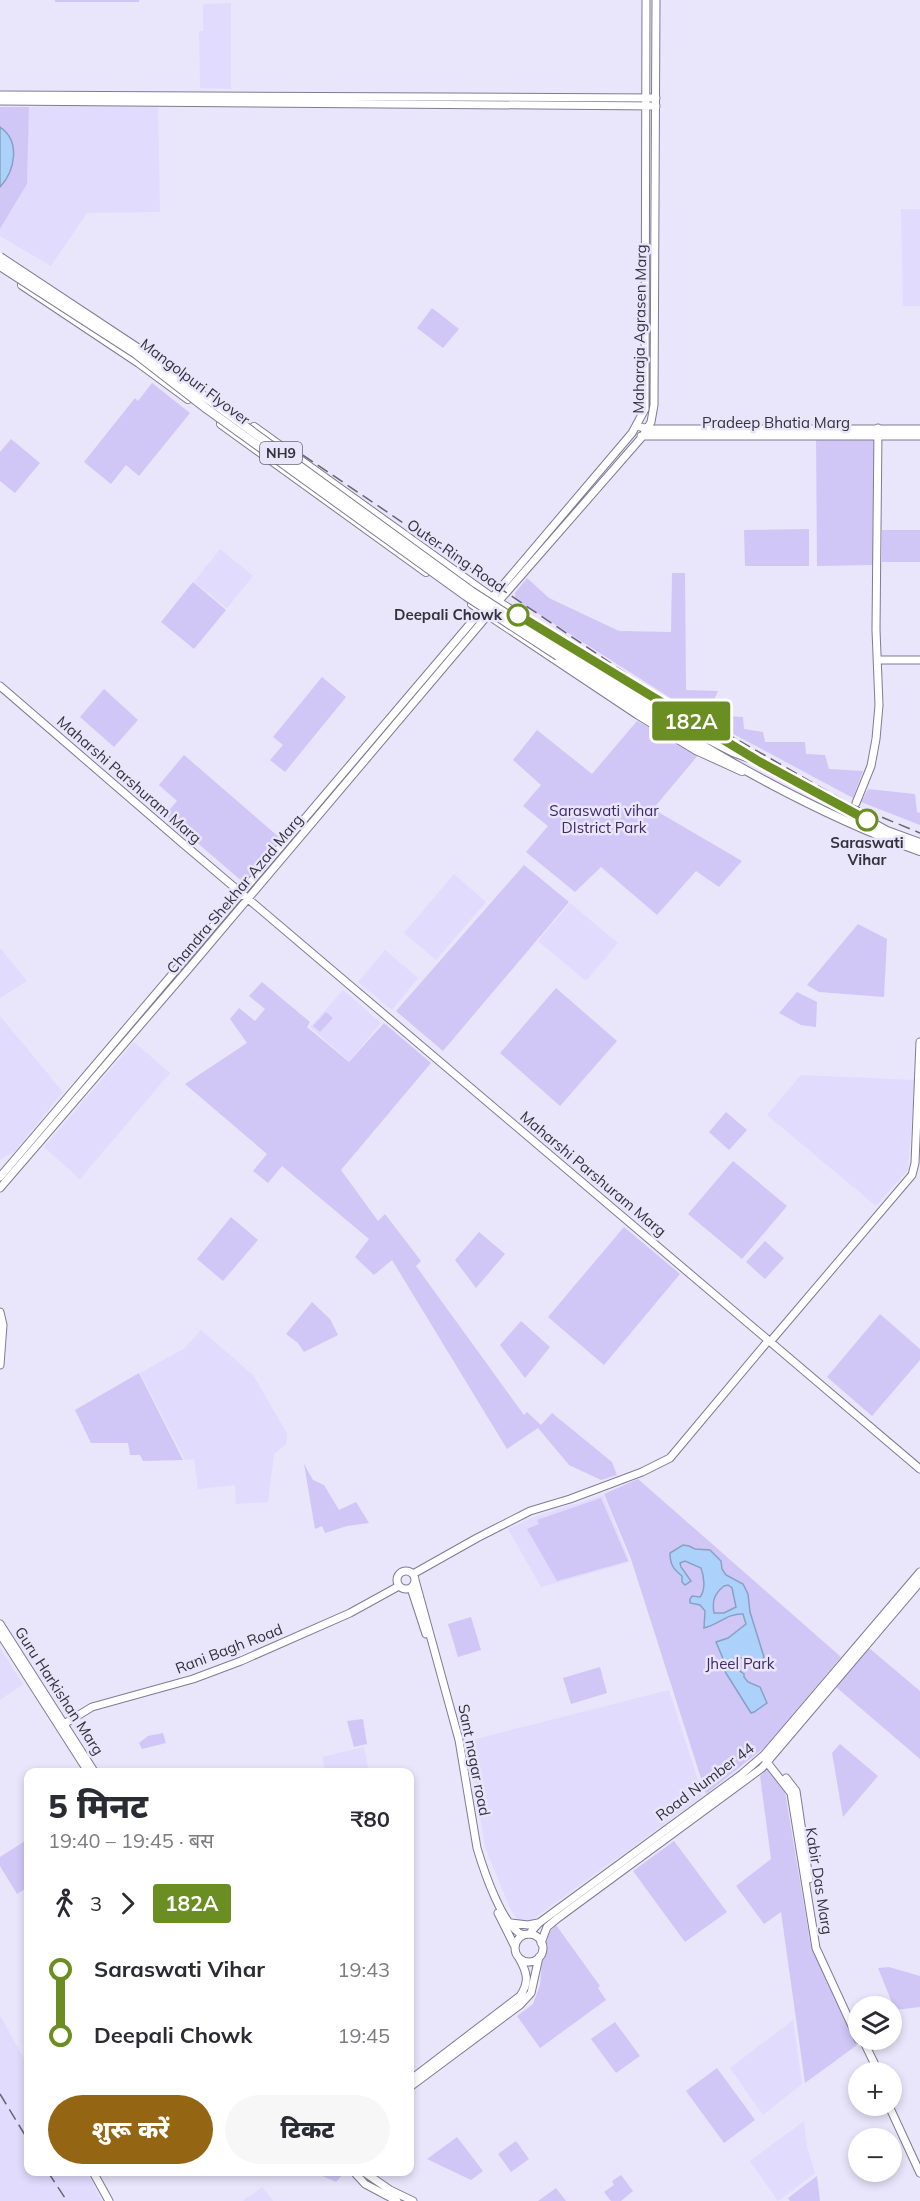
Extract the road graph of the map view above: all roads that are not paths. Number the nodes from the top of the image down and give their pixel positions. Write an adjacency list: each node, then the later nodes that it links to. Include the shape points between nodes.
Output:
1 (646, 0): 5 (street, Maharaja Agrasen Marg)
2 (656, 0): 6 (street, Maharaja Agrasen Marg)
3 (0, 95): 5 (street)
4 (0, 101): 5 (street)
5 (646, 102): 6 (street); 10 (street, Maharaja Agrasen Marg, via 645,409)
6 (656, 102): 11 (street, Maharaja Agrasen Marg, via 654,405)
7 (0, 255): 17 (main road, Outer Ring Road, via 149,352); 28 (highway, Mangolpuri Flyover / NH9, bridge, via 139,349 471,591)
8 (0, 266): 28 (highway, Mangolpuri Flyover / NH9, bridge, via 136,354 466,596 651,715)
9 (0, 271): 19 (main road, Outer Ring Road, via 139,363)
10 (637, 426): 11 (street, Pradeep Bhatia Marg); 13 (street, Maharaja Agrasen Marg)
11 (648, 429): 14 (street, Pradeep Bhatia Marg); 15 (street, Maharaja Agrasen Marg)
12 (920, 429): 14 (street, Pradeep Bhatia Marg)
13 (632, 433): 15 (street, Pradeep Bhatia Marg); 18 (street, Maharaja Agrasen Marg)
14 (878, 433): 15 (street, Pradeep Bhatia Marg); 16 (street, Pradeep Bhatia Marg); 25 (street)
15 (642, 436): 18 (street, Maharaja Agrasen Marg)
16 (920, 436)
17 (421, 547): 19 (main road); 20 (main road, Outer Ring Road)
18 (531, 559): 20 (street, Maharaja Agrasen Marg)
19 (411, 561): 21 (main road, Outer Ring Road)
20 (495, 600): 22 (main road, Outer Ring Road)
21 (484, 613): 23 (street, Chandra Shekhar Azad Marg); 24 (main road, Outer Ring Road)
22 (533, 624): 24 (main road, via 533,633); 29 (main road, Outer Ring Road)
23 (463, 639): 32 (street, Chandra Shekhar Azad Marg); 33 (street, Chandra Shekhar Azad Marg)
24 (523, 639): 30 (main road, Outer Ring Road, via 696,750)
25 (879, 660): 26 (street); 31 (street, via 876,739 871,766)
26 (920, 660)
27 (0, 686): 36 (street, Maharshi Parshuram Marg)
28 (730, 756): 29 (highway, Mangolpuri Flyover); 30 (highway, Mangolpuri Flyover / NH9)
29 (760, 762): 34 (highway, Outer Ring Road, via 887,831)
30 (764, 779): 35 (highway, Outer Ring Road / NH9, via 884,838)
31 (856, 803)
32 (314, 808): 33 (street); 36 (street, Chandra Shekhar Azad Marg)
33 (320, 814): 37 (street, Chandra Shekhar Azad Marg)
34 (920, 843)
35 (920, 851)
36 (241, 893): 37 (street, Maharshi Parshuram Marg); 39 (street, Chandra Shekhar Azad Marg)
37 (248, 899): 40 (street, Chandra Shekhar Azad Marg); 42 (street, Maharshi Parshuram Marg)
38 (920, 1041): 42 (street, via 912,1175)
39 (0, 1177)
40 (0, 1188)
41 (0, 1311): 43 (street)
42 (769, 1341): 44 (street, Maharshi Parshuram Marg); 46 (street, via 670,1458 530,1512 477,1538)
43 (0, 1365)
44 (920, 1469)
45 (920, 1572): 53 (street, Road Number 44)
46 (414, 1577): 48 (street, via 407,1570 400,1572); 49 (street); 56 (street, Sant nagar road, via 459,1740 477,1848)
47 (920, 1582): 53 (street, Road Number 44)
48 (399, 1586): 49 (street); 52 (street, Rani Bagh Road, via 350,1613 241,1661 193,1679 92,1707)
49 (411, 1588): 60 (street, Sant nagar road, via 455,1739 474,1856)
50 (0, 1624): 52 (street, Guru Harkishan Marg)
51 (0, 1634): 54 (street, Guru Harkishan Marg)
52 (64, 1724): 55 (street, Guru Harkishan Marg)
53 (766, 1758): 57 (street, Road Number 44); 59 (street, Road Number 44, via 750,1779 558,1918 547,1928); 63 (street, Kabir Das Marg, via 796,1791 818,1938); 64 (street, Kabir Das Marg, via 791,1793 816,1948)
54 (86, 1768)
55 (92, 1768)
56 (508, 1922): 57 (street); 58 (street, Sant nagar road, via 518,1934)
57 (539, 1923): 58 (street, Road Number 44)
58 (526, 1934): 59 (street, via 537,1936); 60 (street)
59 (542, 1943): 61 (street)
60 (515, 1947): 62 (street)
61 (539, 1957): 62 (street, via 527,1961); 66 (street, via 531,1993 520,2005)
62 (519, 1958): 65 (street, via 526,1976 526,1988 520,1996)
63 (848, 2006)
64 (848, 2018)
65 (414, 2077)
66 (414, 2084)
67 (894, 2116): 70 (street)
68 (899, 2116): 69 (street)
69 (920, 2162)
70 (920, 2173)
71 (95, 2176): 74 (street)
72 (358, 2176): 75 (street)
73 (370, 2176): 76 (street)
74 (109, 2201)
75 (397, 2201)
76 (413, 2201)

